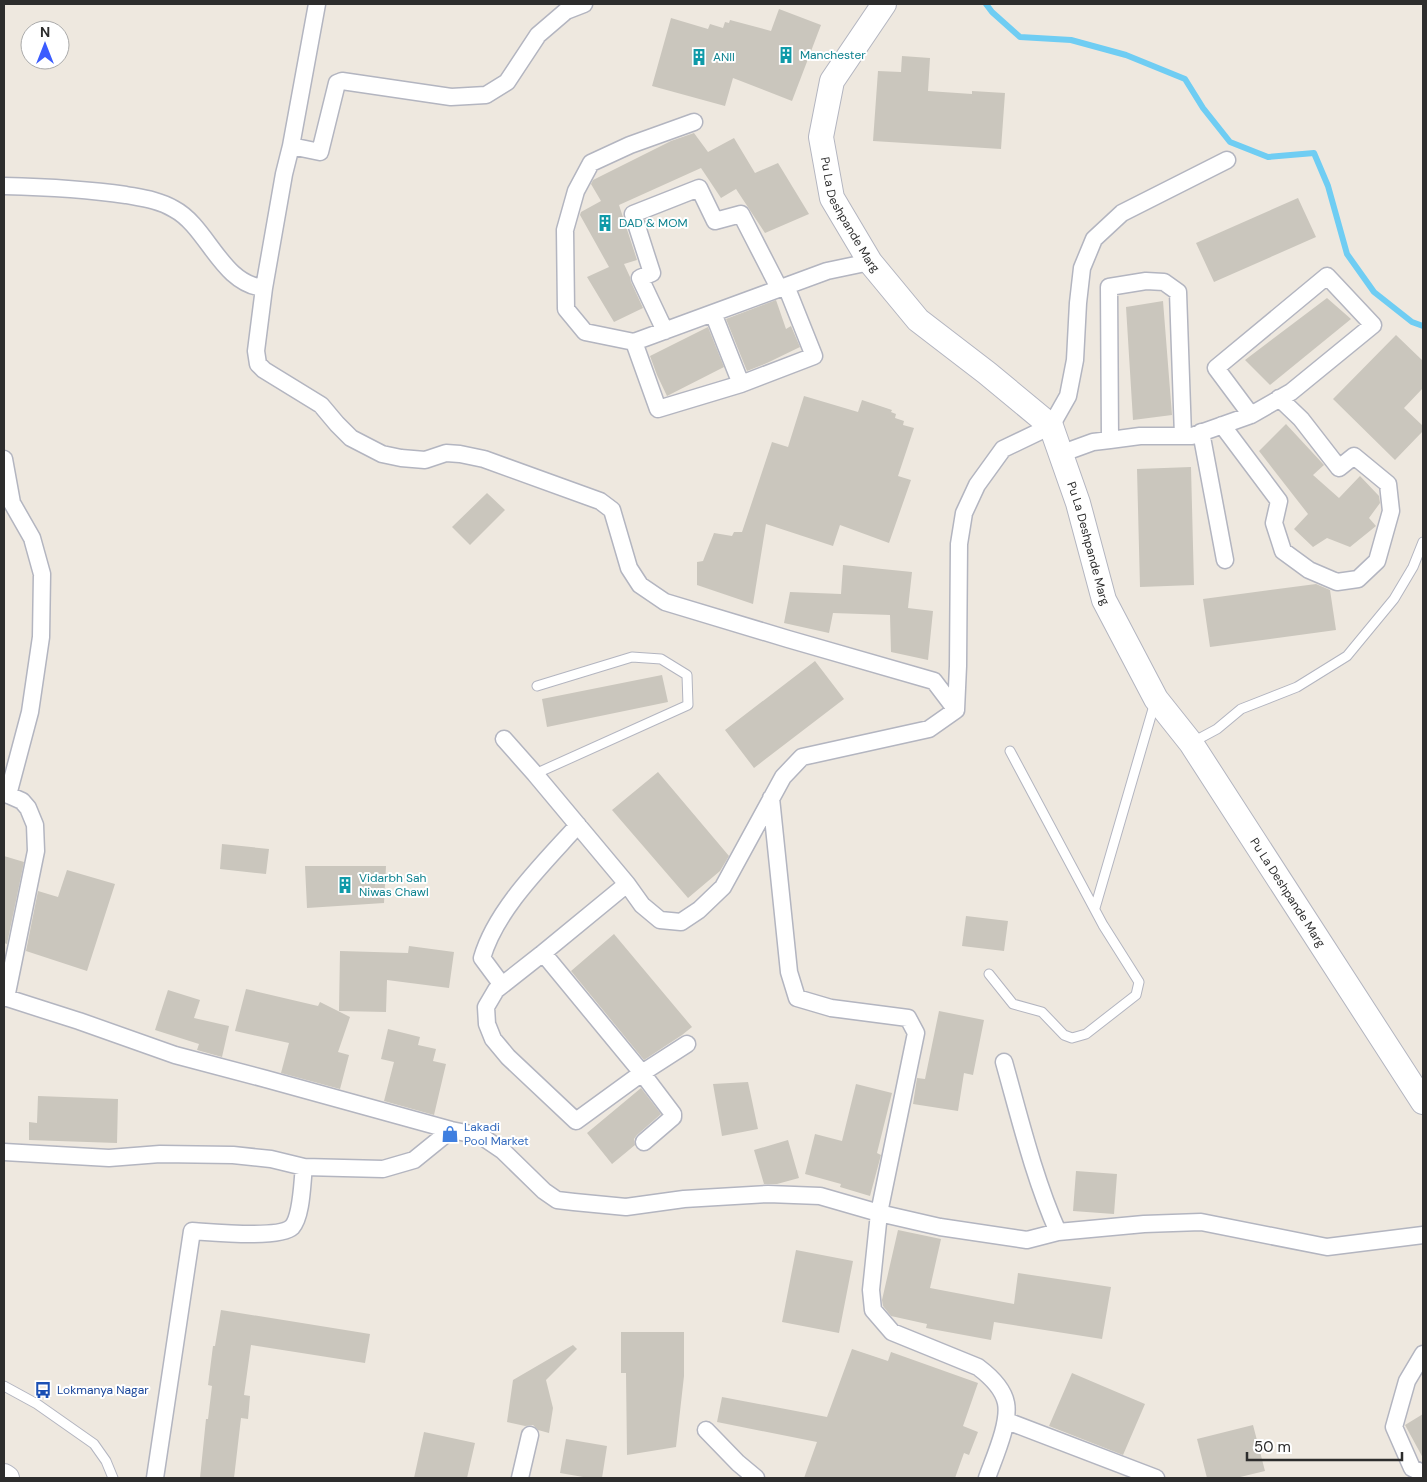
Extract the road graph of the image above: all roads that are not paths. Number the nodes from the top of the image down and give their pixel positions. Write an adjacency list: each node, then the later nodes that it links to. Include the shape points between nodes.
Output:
1 (317, 4): 5 (street)
2 (584, 4): 5 (street, via 566,11 538,35 507,82 486,95 451,97 342,81 337,83 320,152)
3 (884, 4): 8 (street, Pu La Deshpande Marg, via 832,81 820,137 832,198)
4 (694, 122): 13 (street, via 591,163 576,191 565,230 566,309 585,332)
5 (291, 146): 10 (street)
6 (1227, 160): 18 (street, via 1122,213 1094,239 1082,268 1075,360 1068,396)
7 (4, 186): 10 (street, via 96,190 152,200 175,209 196,227 220,261 241,279)
8 (870, 262): 9 (street, via 827,271); 18 (street, Pu La Deshpande Marg, via 918,320)
9 (782, 287): 11 (street); 12 (street, via 741,214 715,221 699,188 633,214 652,273 640,278); 14 (street, via 814,356)
10 (264, 288): 28 (street, via 256,351 258,364 321,405 351,438 382,454 401,458 425,460 446,453 476,457 600,501 612,510 629,568 640,585 665,602 934,681)
11 (713, 313): 12 (street); 14 (street)
12 (665, 331): 13 (street)
13 (634, 342): 14 (street, via 658,409)
14 (741, 384)
15 (1279, 398): 16 (street); 16 (street, via 1291,392 1373,324 1327,276 1216,368); 17 (street, via 1301,418 1339,468 1354,456 1388,484 1390,511 1376,560 1358,579 1337,582 1309,570 1283,551 1274,524 1279,500)
16 (1251, 415): 17 (street)
17 (1222, 425): 19 (street)
18 (1051, 426): 22 (street, Pu La Deshpande Marg); 28 (street, via 1003,449 977,485 964,513 959,544)
19 (1201, 432): 20 (street); 25 (street)
20 (1183, 436): 21 (street); 21 (street, via 1178,292 1164,282 1146,281 1109,287)
21 (1110, 440): 22 (street, via 1093,442)
22 (1060, 454): 27 (street, Pu La Deshpande Marg, via 1078,503 1104,600)
23 (4, 459): 33 (street, via 12,502 32,538 42,574 41,637 31,703)
24 (1423, 542): 30 (lane, via 1394,599 1346,656 1297,687 1241,709 1217,729)
25 (1225, 560)
26 (537, 686): 32 (lane, via 632,657 661,659 687,675 688,705)
27 (1156, 699): 30 (street, Pu La Deshpande Marg); 37 (lane)
28 (956, 710): 34 (street, via 929,729 802,758 783,777)
29 (504, 739): 32 (street)
30 (1191, 743): 45 (street, Pu La Deshpande Marg)
31 (1010, 751): 37 (lane)
32 (535, 774): 35 (street)
33 (6, 794): 41 (street, via 22,801 28,808 35,825 36,852)
34 (771, 798): 36 (street, via 723,887 681,922 660,920 642,905); 50 (street, via 789,972 797,998 831,1008 908,1018 916,1033)
35 (578, 825): 36 (street); 40 (street, via 516,896 486,945 482,958)
36 (627, 884): 38 (street)
37 (1095, 908): 39 (lane, via 1139,982 1136,994 1086,1034 1072,1038 1064,1035 1042,1012 1013,1004)
38 (543, 953): 40 (street); 44 (street)
39 (989, 974)
40 (502, 985): 44 (street, via 486,1006 487,1024 493,1039 576,1121)
41 (5, 998): 46 (street, via 175,1055)
42 (687, 1044): 44 (street)
43 (1004, 1062): 51 (street, via 1034,1168)
44 (642, 1073): 47 (street, via 673,1114)
45 (1423, 1102)
46 (451, 1130): 49 (street, via 414,1160 382,1169); 50 (street, via 481,1136 503,1151 557,1200 626,1206 768,1194 820,1196)
47 (644, 1142)
48 (4, 1152): 49 (street, via 109,1158 160,1154 233,1155)
49 (304, 1167): 62 (street, via 299,1208 291,1229 259,1234 192,1231)
50 (879, 1213): 51 (street, via 940,1228 1026,1240); 55 (street, via 871,1290 873,1310 892,1332 978,1367 989,1376 1006,1403)
51 (1058, 1232): 52 (street, via 1201,1222 1327,1247)
52 (1423, 1235)
53 (1423, 1354): 58 (street, via 1406,1381 1394,1427 1412,1468)
54 (4, 1386): 61 (lane, via 37,1404 94,1444)
55 (1007, 1421): 65 (street); 66 (street)
56 (706, 1430): 64 (street)
57 (530, 1435): 63 (street)
58 (1423, 1473)
59 (4, 1476): 60 (street)
60 (7, 1478)
61 (113, 1478)
62 (155, 1478)
63 (520, 1478)
64 (756, 1478)
65 (988, 1478)
66 (1156, 1478)

